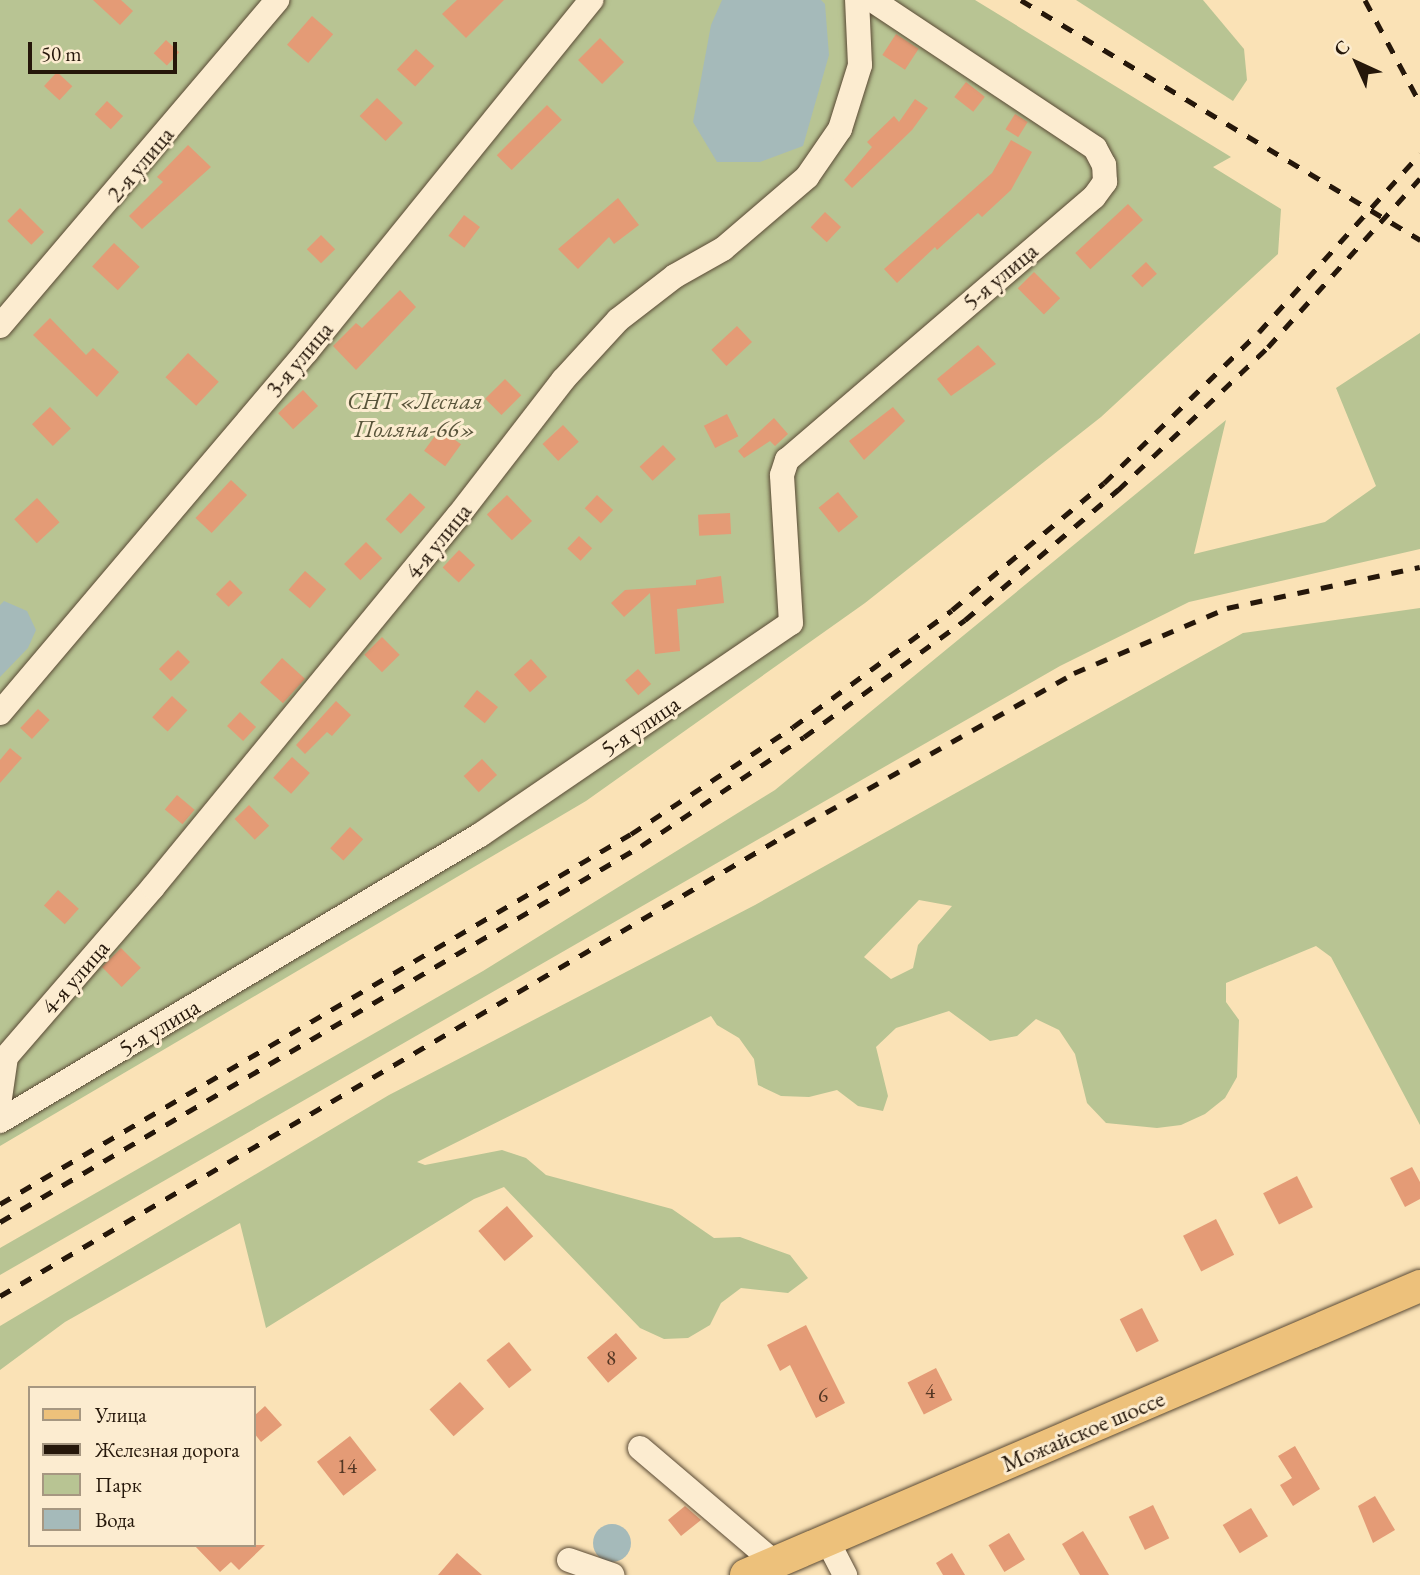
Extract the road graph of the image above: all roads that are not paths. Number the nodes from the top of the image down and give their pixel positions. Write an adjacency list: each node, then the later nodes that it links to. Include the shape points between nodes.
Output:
1 (277, 0): 5 (street, 2-я улица)
2 (591, 0): 6 (street, 3-я улица, via 307,351)
3 (857, 0): 7 (street, 4-я улица, via 860,65 840,129 807,177 723,249 676,276 618,320 564,380 153,887 6,1057)
4 (872, 0): 8 (street, 5-я улица, via 1095,148 1104,165 1105,182 1094,197 787,460 782,475 791,624 480,835)
5 (0, 326)
6 (0, 713)
7 (0, 1098)
8 (0, 1122)
9 (1420, 1286): 11 (main road, Можайское шоссе)
10 (640, 1448): 13 (street)
11 (826, 1538): 13 (main road, Можайское шоссе); 15 (street)
12 (569, 1560): 14 (street)
13 (760, 1569)
14 (612, 1575)
15 (845, 1575)

